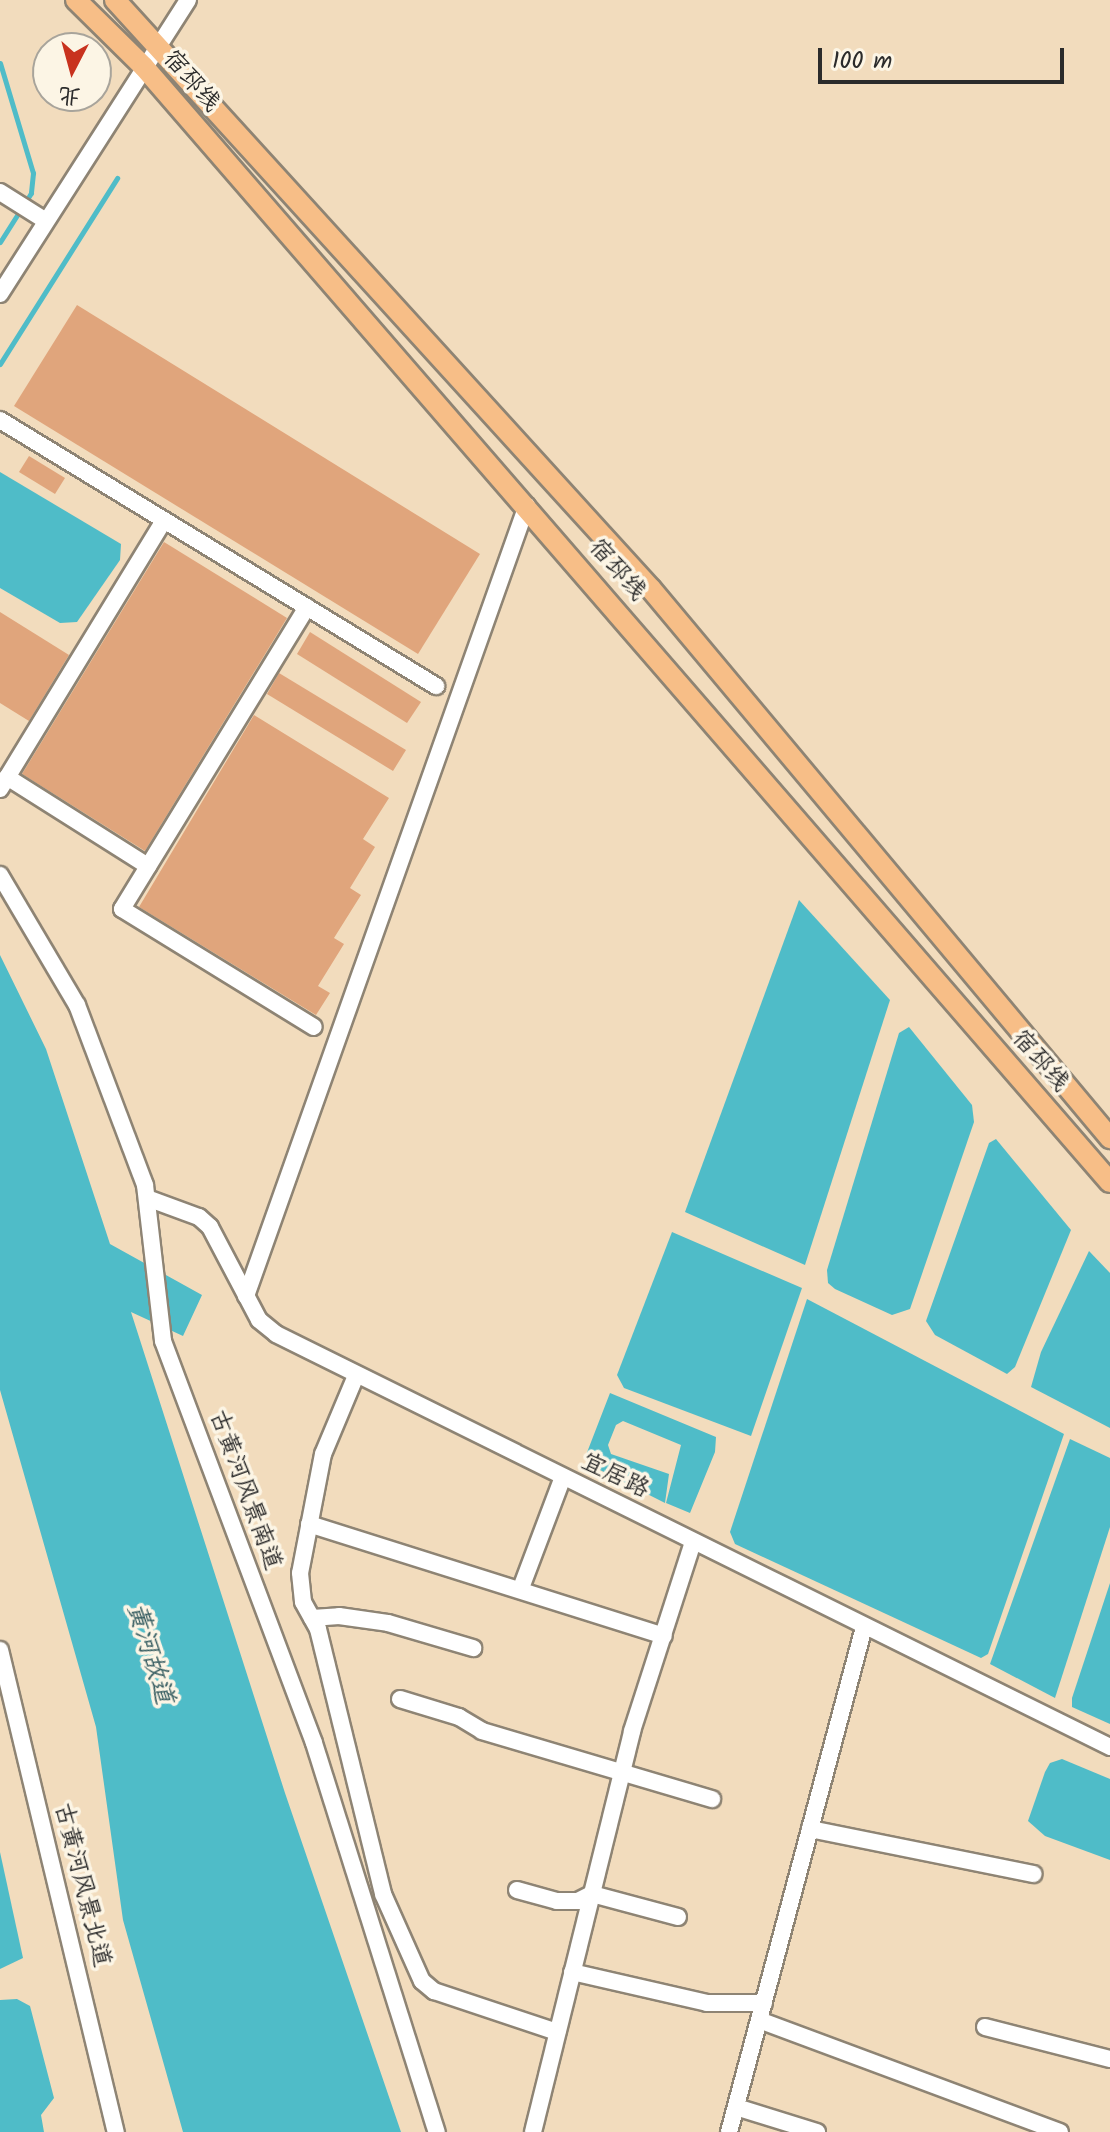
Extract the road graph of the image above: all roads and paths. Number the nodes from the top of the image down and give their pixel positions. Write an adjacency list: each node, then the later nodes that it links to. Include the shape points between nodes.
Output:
1 (76, 0): 5 (main road, 宿邳线)
2 (115, 0): 4 (main road, 宿邳线)
3 (188, 0): 4 (street)
4 (160, 45): 5 (street); 18 (main road, 宿邳线, via 651,589)
5 (144, 67): 7 (street); 10 (main road, 宿邳线)
6 (0, 192): 7 (street)
7 (46, 221): 8 (street)
8 (0, 294)
9 (0, 420): 11 (street)
10 (527, 505): 19 (main road, 宿邳线); 21 (street)
11 (164, 520): 12 (street); 14 (street)
12 (307, 607): 13 (street); 15 (street)
13 (436, 686)
14 (4, 783): 15 (street)
15 (148, 866): 17 (street, via 122,909)
16 (0, 875): 20 (street, 古黄河风景南道, via 77,1005)
17 (314, 1027)
18 (1110, 1138)
19 (1110, 1182)
20 (147, 1198): 21 (street, 宜居路, via 199,1217 210,1227); 49 (street, 古黄河风景南道, via 163,1341 314,1743)
21 (246, 1296): 22 (street, 宜居路, via 259,1320 276,1334)
22 (355, 1378): 23 (street, 宜居路); 24 (street, via 323,1454)
23 (563, 1477): 25 (street, 宜居路); 26 (street)
24 (309, 1524): 26 (street); 27 (street, via 300,1573 303,1602)
25 (693, 1542): 28 (street, 宜居路); 29 (street)
26 (521, 1588): 29 (street)
27 (312, 1618): 30 (street, via 388,1623); 45 (street, via 383,1894 422,1981 434,1991)
28 (864, 1627): 33 (street, 宜居路); 36 (street)
29 (664, 1636): 34 (street)
30 (473, 1648)
31 (0, 1650): 48 (street, 古黄河风景北道)
32 (400, 1699): 34 (street, via 459,1717 482,1731)
33 (1110, 1747)
34 (622, 1772): 35 (street); 39 (street)
35 (712, 1799)
36 (810, 1829): 37 (street); 42 (street)
37 (1034, 1874)
38 (517, 1890): 39 (street, via 557,1901 578,1901)
39 (592, 1894): 40 (street); 41 (street)
40 (678, 1917)
41 (572, 1972): 42 (street, via 707,2003); 45 (street)
42 (764, 2003): 43 (street)
43 (759, 2020): 47 (street); 53 (street)
44 (985, 2027): 46 (street)
45 (557, 2032): 50 (street)
46 (1110, 2059)
47 (736, 2107): 51 (street); 52 (street)
48 (116, 2132)
49 (437, 2132)
50 (533, 2132)
51 (729, 2132)
52 (817, 2132)
53 (1060, 2132)

